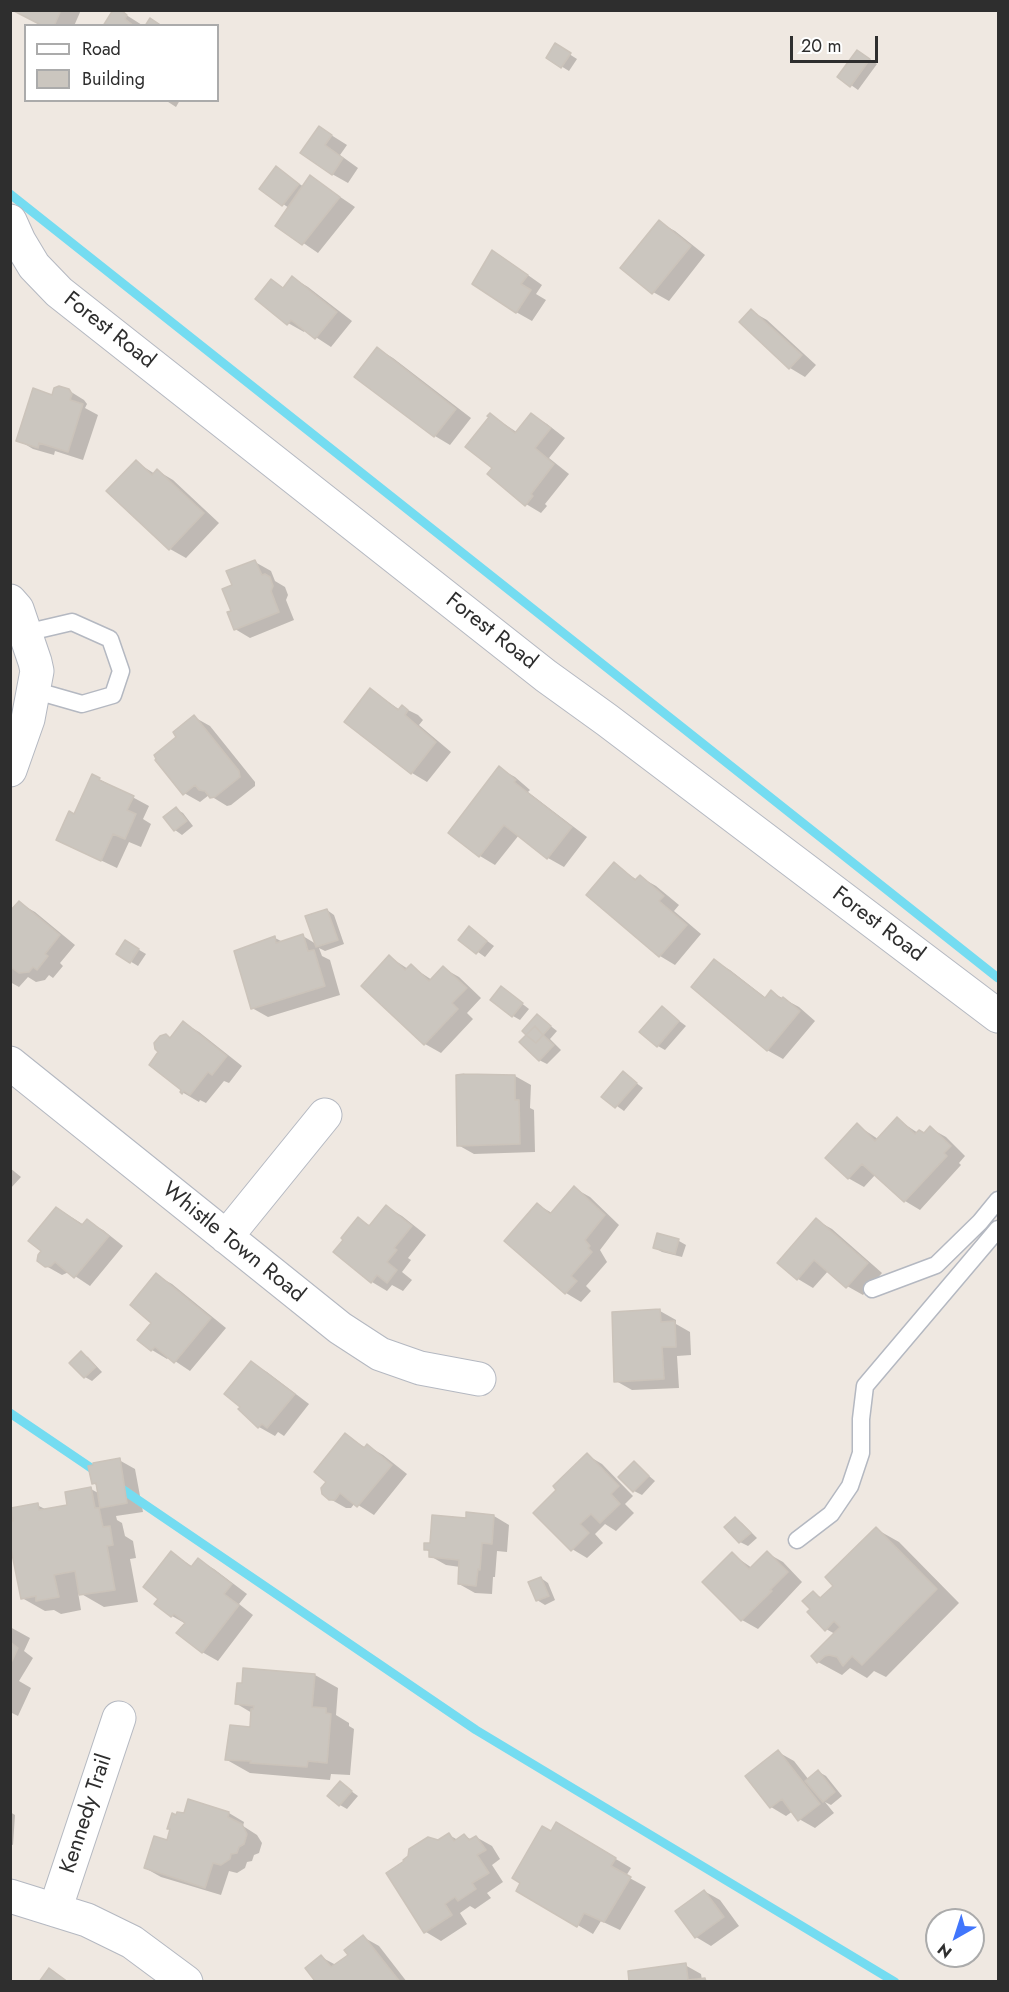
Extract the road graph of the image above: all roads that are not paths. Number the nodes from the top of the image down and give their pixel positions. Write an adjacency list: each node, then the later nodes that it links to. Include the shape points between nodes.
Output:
1 (10, 221): 6 (street, Forest Road, via 34,266 59,292 546,676)
2 (10, 601): 3 (street)
3 (25, 633): 4 (street, via 35,662); 4 (lane, via 72,622 110,639 121,671 113,695 82,704)
4 (33, 690): 5 (street, via 28,719)
5 (10, 770)
6 (999, 1016)
7 (10, 1063): 11 (street, Whistle Town Road)
8 (325, 1115): 11 (street)
9 (999, 1200): 12 (lane, via 936,1265)
10 (999, 1229): 14 (lane, via 865,1386 861,1453 850,1486 831,1514)
11 (226, 1237): 13 (street, Whistle Town Road, via 340,1328 380,1354 420,1368)
12 (872, 1289)
13 (479, 1379)
14 (797, 1540)
15 (118, 1718): 17 (street, Kennedy Trail)
16 (10, 1896): 17 (street)
17 (55, 1910): 18 (street, via 87,1920 132,1942)
18 (186, 1982)

